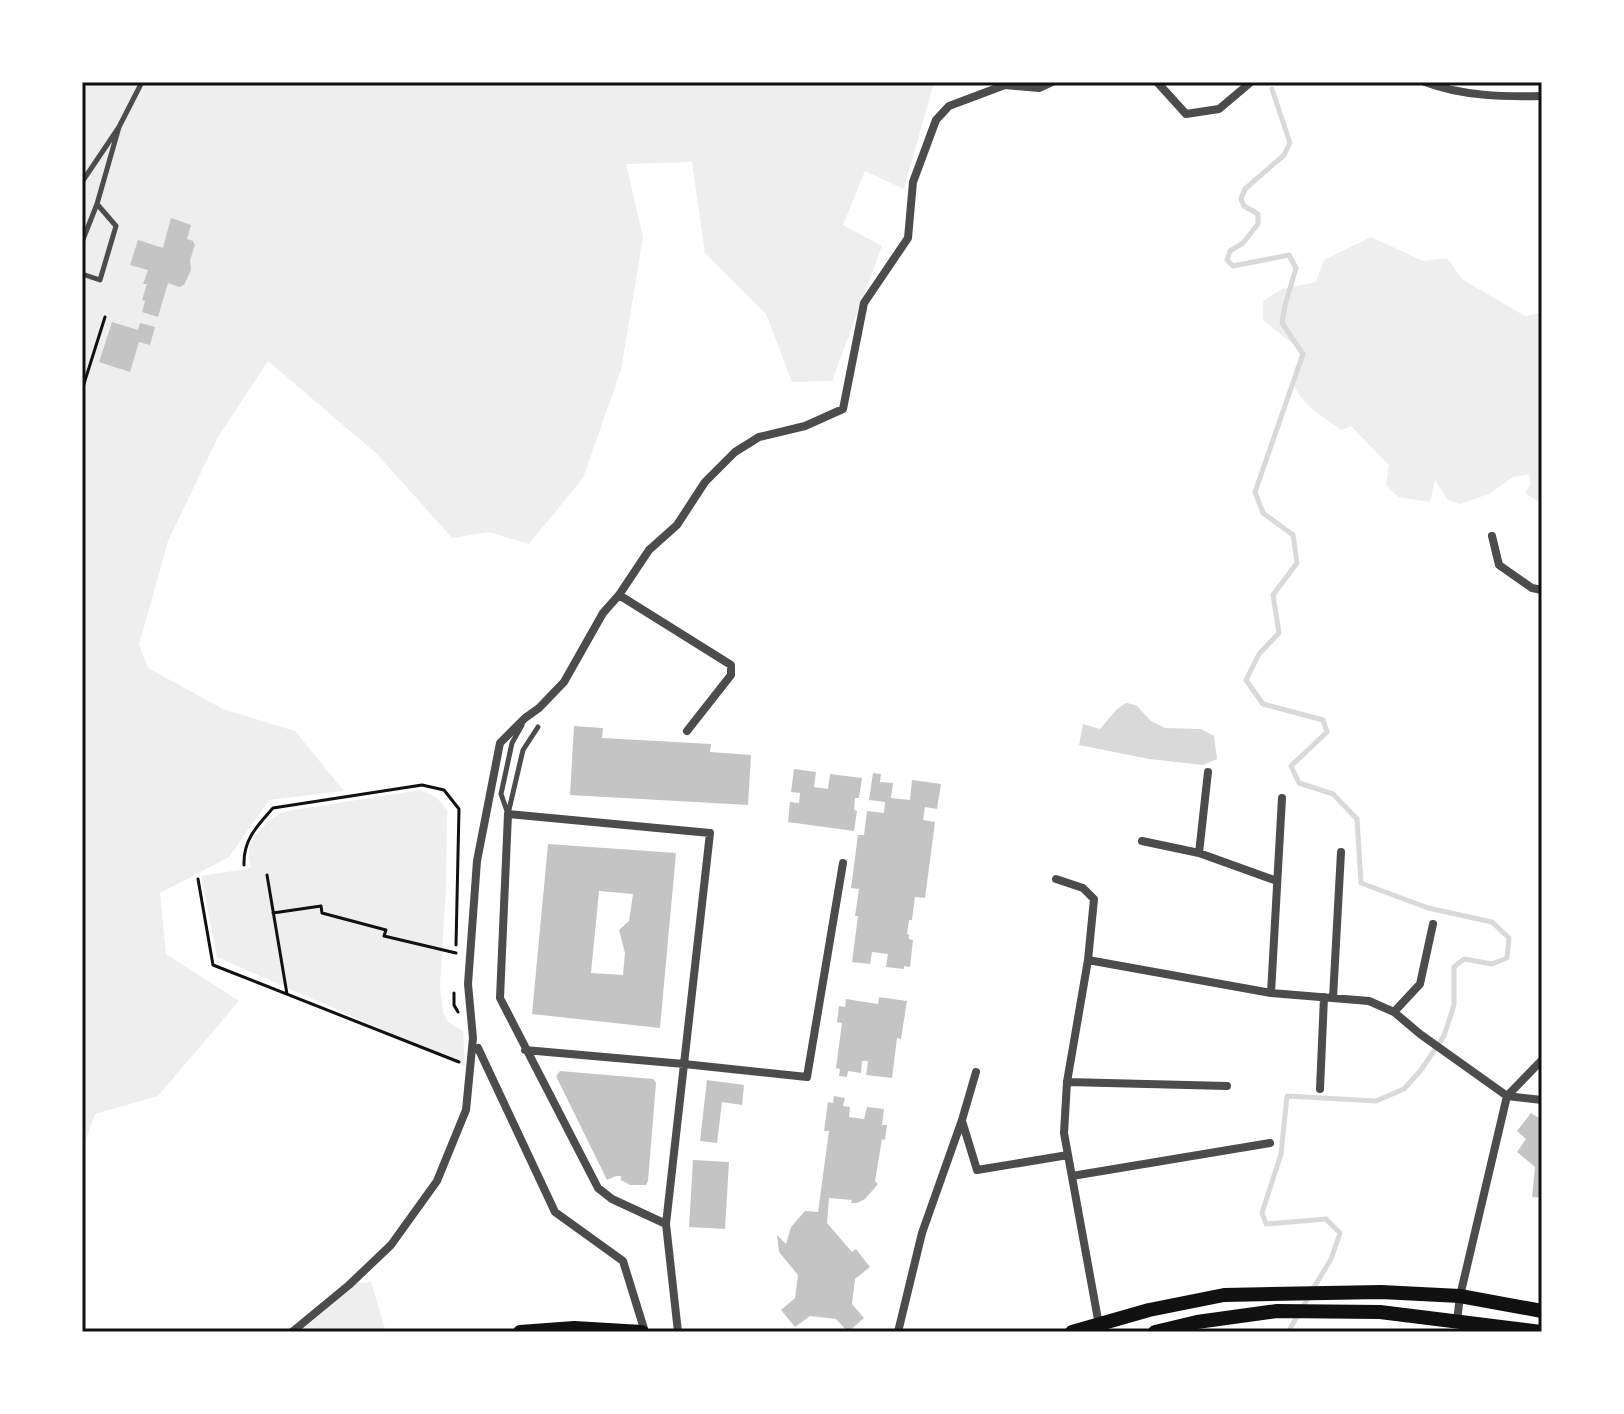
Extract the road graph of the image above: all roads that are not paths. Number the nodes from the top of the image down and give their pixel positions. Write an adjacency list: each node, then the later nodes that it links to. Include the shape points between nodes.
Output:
1 (142, 82): 7 (lane)
2 (1052, 82): 14 (street, via 1039,88 1005,85 949,106 936,120 913,182 908,238 864,303 843,409 805,426 759,437 735,452 705,482 677,525 649,550)
3 (1157, 82): 4 (street, via 1186,114 1219,109)
4 (1251, 82)
5 (1425, 82): 6 (street, via 1485,95)
6 (1542, 96)
7 (119, 127): 8 (lane); 9 (lane)
8 (82, 182)
9 (97, 204): 10 (lane); 11 (lane, via 116,226 100,280)
10 (82, 242)
11 (82, 274)
12 (1492, 536): 13 (street, via 1499,565)
13 (1542, 590)
14 (619, 595): 15 (street, via 564,682); 17 (street, via 731,665 731,675)
15 (525, 718): 20 (lane, via 512,743 501,794); 51 (street, via 500,743 477,861 468,984 472,1067 466,1110 437,1181 391,1245)
16 (538, 727): 20 (lane, via 523,750)
17 (687, 731)
18 (1208, 772): 23 (street)
19 (1282, 798): 26 (street)
20 (508, 814): 33 (street, via 500,998); 35 (street, via 710,833)
21 (1142, 841): 23 (street)
22 (1341, 852): 30 (street)
23 (1199, 853): 26 (street)
24 (843, 863): 35 (street, via 807,1077)
25 (1056, 879): 28 (street, via 1083,888 1094,899)
26 (1277, 881): 29 (street)
27 (1433, 924): 31 (street, via 1420,984)
28 (1088, 960): 29 (street); 37 (street)
29 (1271, 993): 30 (street)
30 (1329, 998): 31 (street, via 1369,1001); 39 (street)
31 (1394, 1012): 40 (street)
32 (478, 1048): 53 (street, via 555,1212 623,1261)
33 (525, 1050): 35 (street); 46 (street, via 598,1188)
34 (1542, 1060): 40 (street)
35 (684, 1064): 46 (street)
36 (976, 1072): 42 (street)
37 (1067, 1082): 38 (street); 44 (street)
38 (1227, 1086)
39 (1320, 1089)
40 (1507, 1096): 41 (street); 47 (street)
41 (1542, 1100)
42 (962, 1120): 44 (street, via 977,1170); 55 (street, via 922,1233)
43 (1270, 1143): 45 (street)
44 (1068, 1155): 45 (street)
45 (1072, 1176): 50 (street)
46 (666, 1224): 54 (street)
47 (1460, 1296): 48 (main road); 49 (street); 50 (main road, via 1224,1295)
48 (1542, 1311)
49 (1457, 1321): 57 (main road, via 1380,1312 1277,1311); 58 (main road)
50 (1099, 1325): 56 (main road)
51 (292, 1332)
52 (520, 1332): 53 (main road)
53 (644, 1332)
54 (678, 1332)
55 (898, 1332)
56 (1072, 1332)
57 (1155, 1332)
58 (1541, 1332)

